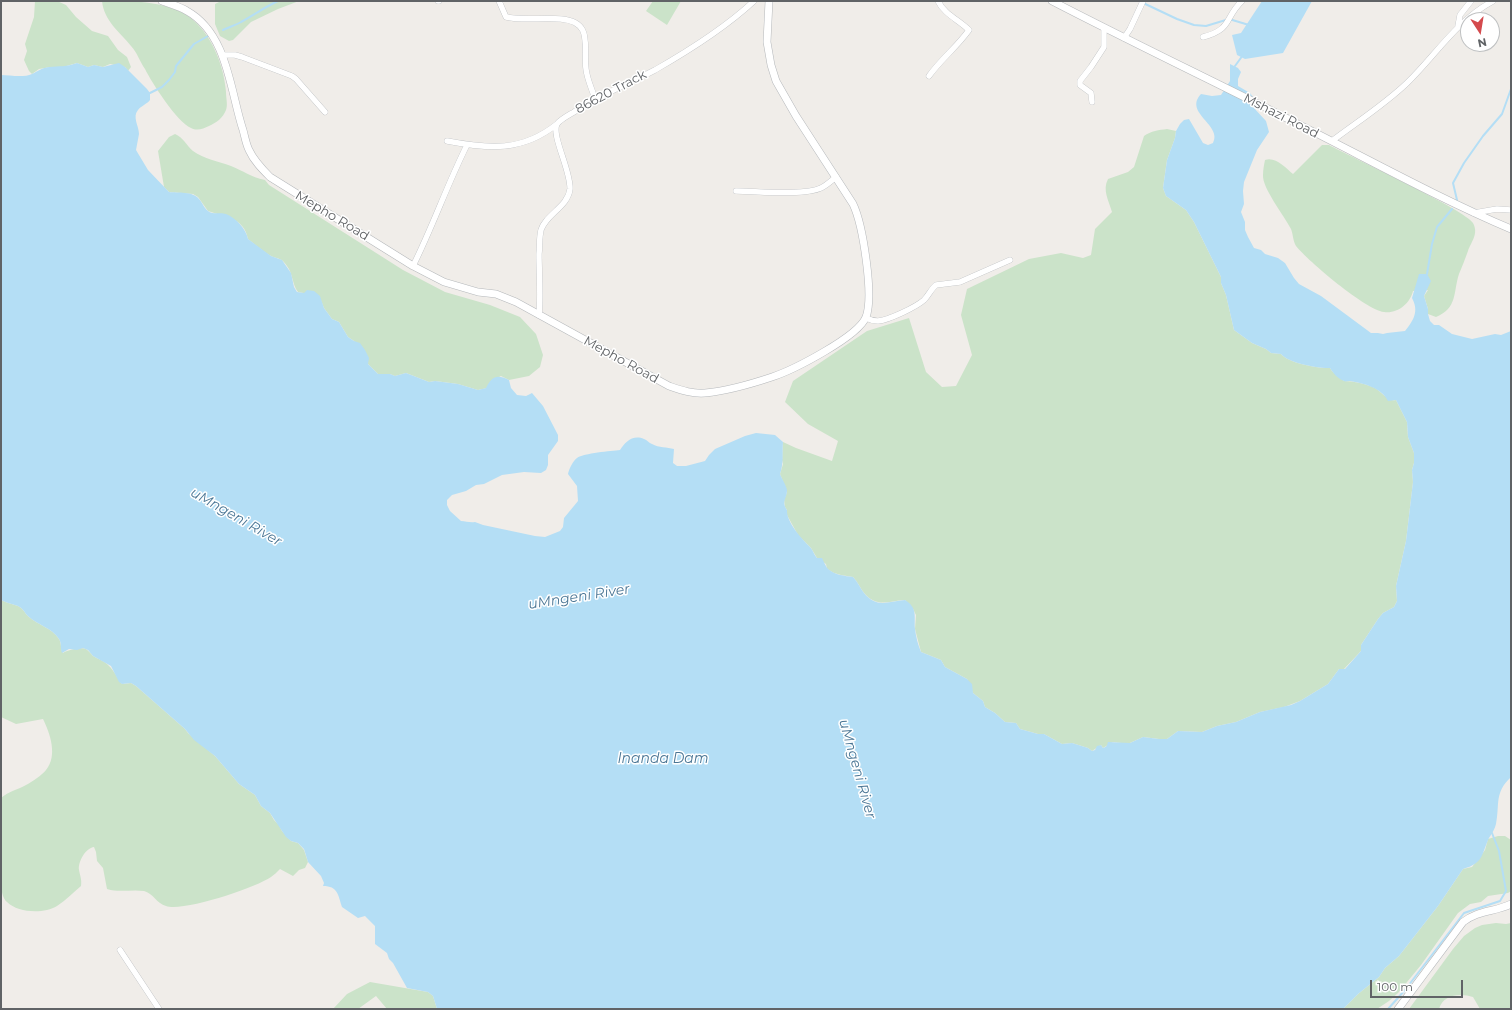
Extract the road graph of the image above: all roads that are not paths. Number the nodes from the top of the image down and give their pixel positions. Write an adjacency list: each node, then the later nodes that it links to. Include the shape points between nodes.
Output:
1 (162, 1): 15 (street, Mepho Road, via 188,11 200,21 211,33)
2 (499, 1): 17 (street, via 506,17 563,19 583,28 586,69)
3 (754, 1): 17 (street, 86620 Track, via 739,16 680,56)
4 (769, 1): 24 (street, via 767,42 776,81)
5 (938, 1): 16 (street, via 946,12 969,30)
6 (1052, 1): 12 (street, Mshazi Road)
7 (1142, 1): 14 (street)
8 (1242, 1): 13 (street, via 1220,31)
9 (1471, 1): 11 (street, via 1460,15)
10 (1493, 1): 11 (street)
11 (1458, 26): 22 (street, via 1397,93)
12 (1104, 28): 14 (street, Mshazi Road); 18 (street, via 1104,47 1080,81 1080,85 1091,93)
13 (1203, 36)
14 (1124, 38): 22 (street, Mshazi Road)
15 (222, 55): 19 (street, via 242,57 292,76); 30 (street, Mepho Road, via 247,144 258,165 284,187)
16 (929, 76)
17 (595, 99): 20 (street, 86620 Track)
18 (1092, 102)
19 (325, 112)
20 (557, 124): 23 (street, 86620 Track, via 545,134 508,147); 31 (street, via 555,132 570,177 570,189 568,198 542,229 538,268)
21 (446, 141): 23 (street, 86620 Track)
22 (1332, 141): 27 (street, Mshazi Road)
23 (468, 145): 30 (street, via 453,173)
24 (836, 176): 25 (street, via 825,186 812,191); 32 (street, via 853,204 861,225 869,291)
25 (736, 191)
26 (1511, 210): 27 (street, via 1497,209)
27 (1473, 213): 28 (street, Mshazi Road)
28 (1511, 230)
29 (1010, 260): 32 (street, via 960,282 936,285 923,301 888,318 871,321)
30 (413, 266): 31 (street, Mepho Road, via 444,282 478,292 496,294)
31 (539, 315): 32 (street, Mepho Road, via 669,386 688,392 704,393 725,390 786,370 848,337)
32 (866, 318)
33 (1511, 904): 36 (street, via 1479,913 1463,922)
34 (120, 950): 35 (street)
35 (159, 1009)
36 (1398, 1009)

